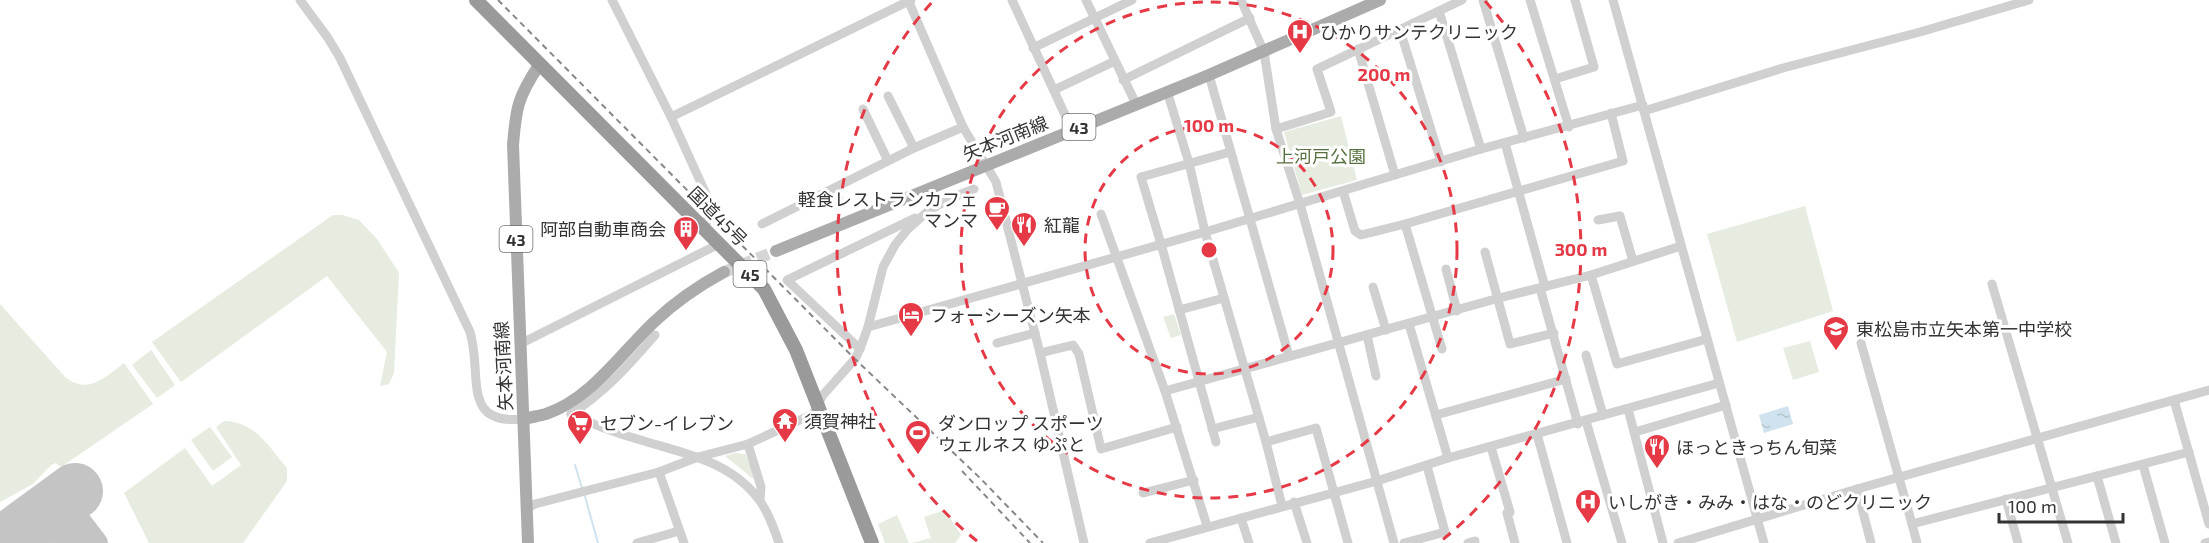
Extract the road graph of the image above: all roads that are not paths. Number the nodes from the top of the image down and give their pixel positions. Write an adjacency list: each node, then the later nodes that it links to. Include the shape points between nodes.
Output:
1 (300, 0): 113 (street, via 339,58 470,332 483,409 497,419)
2 (477, 0): 25 (highway, 国道45号 / 45)
3 (612, 0): 36 (street)
4 (909, 0): 36 (street); 37 (street)
5 (1024, 0): 16 (street)
6 (1086, 0): 19 (street)
7 (1132, 0): 19 (street)
8 (1241, 0): 18 (street)
9 (1380, 0): 23 (main road, 矢本河南線 / 43)
10 (1462, 0): 17 (street)
11 (1483, 0): 41 (street)
12 (1530, 0): 27 (street)
13 (1575, 0): 27 (street, via 1594,67)
14 (1613, 0): 33 (street)
15 (2029, 0): 33 (street)
16 (1013, 2): 21 (street)
17 (1439, 11): 20 (street); 44 (street)
18 (1250, 18): 23 (street); 28 (street)
19 (1095, 19): 21 (street); 24 (street)
20 (1400, 30): 22 (street); 47 (street)
21 (1033, 48): 29 (street)
22 (1358, 49): 39 (street, via 1317,69 1331,112); 50 (street)
23 (1264, 52): 26 (main road, 矢本河南線 / 43); 39 (street)
24 (1115, 61): 28 (street); 29 (street)
25 (539, 65): 61 (highway, 国道45号 / 45); 93 (main road, 矢本河南線 / 43, via 515,114)
26 (1209, 75): 30 (main road, 矢本河南線 / 43); 45 (street)
27 (1555, 79): 38 (street)
28 (1124, 80): 32 (street)
29 (1054, 90): 40 (street)
30 (1167, 91): 32 (main road, 矢本河南線 / 43); 48 (street)
31 (888, 96): 43 (street)
32 (1136, 104): 40 (main road, 矢本河南線 / 43)
33 (1644, 108): 35 (street); 65 (street)
34 (863, 109): 46 (street)
35 (1611, 113): 38 (street); 53 (street, via 1623,161)
36 (671, 117): 61 (street, via 711,205)
37 (963, 127): 43 (street); 49 (street)
38 (1569, 127): 41 (street)
39 (1276, 129): 54 (street)
40 (1072, 130): 49 (main road, 矢本河南線 / 43)
41 (1524, 138): 42 (street)
42 (1506, 143): 44 (street); 53 (street)
43 (914, 148): 46 (street)
44 (1481, 149): 47 (street)
45 (1230, 152): 48 (street); 57 (street)
46 (888, 161): 59 (street)
47 (1441, 162): 50 (street)
48 (1189, 163): 62 (street); 64 (street, via 1140,177)
49 (987, 165): 66 (main road, 矢本河南線 / 43); 74 (street, via 996,182)
50 (1395, 175): 52 (street)
51 (974, 189): 55 (street)
52 (1343, 190): 54 (street); 60 (street, via 1355,231 1360,235)
53 (1518, 192): 60 (street); 76 (street)
54 (1300, 204): 57 (street); 91 (street)
55 (928, 211): 83 (street, via 901,237 883,267); 94 (street, via 787,280)
56 (1101, 214): 68 (street)
57 (1250, 219): 62 (street); 98 (street)
58 (1598, 220): 69 (street, via 1620,216)
59 (762, 224)
60 (1405, 224): 81 (street)
61 (705, 228): 63 (highway, 国道45号 / 45)
62 (1205, 232): 64 (street); 77 (street)
63 (721, 243): 93 (street); 107 (highway, 国道45号 / 45, via 774,305)
64 (1161, 244): 68 (street); 79 (street)
65 (1681, 246): 69 (street); 89 (street)
66 (776, 251)
67 (1485, 252): 78 (street)
68 (1115, 257): 74 (street); 105 (street)
69 (1633, 261): 72 (street)
70 (1446, 269): 80 (street)
71 (724, 272): 113 (main road, 矢本河南線, via 669,308 584,392 548,414)
72 (1591, 275): 76 (street); 89 (street, via 1617,364)
73 (1992, 284): 119 (street)
74 (1022, 285): 83 (street); 85 (street)
75 (1373, 287): 84 (street)
76 (1542, 288): 78 (street); 86 (street)
77 (1224, 298): 79 (street); 99 (street)
78 (1499, 298): 80 (street); 86 (street, via 1510,344)
79 (1179, 310): 102 (street)
80 (1457, 311): 81 (street)
81 (1433, 318): 82 (street); 95 (street)
82 (1409, 324): 84 (street); 110 (street)
83 (868, 327): 94 (street)
84 (1386, 330): 88 (street)
85 (1035, 333): 90 (street); 96 (street)
86 (1554, 333): 101 (street)
87 (655, 334): 125 (street, via 597,397 571,414 617,433)
88 (1367, 335): 91 (street); 100 (street)
89 (1707, 339): 103 (street)
90 (997, 343)
91 (1338, 343): 98 (street); 133 (street)
92 (1861, 343): 131 (street)
93 (520, 344): 113 (main road, 矢本河南線 / 43)
94 (860, 349): 107 (street)
95 (1442, 349)
96 (1040, 354): 115 (street, via 1073,345 1079,354 1101,449); 154 (street)
97 (1586, 355): 111 (street)
98 (1288, 356): 99 (street)
99 (1244, 370): 102 (street); 112 (street)
100 (1376, 376)
101 (1566, 379): 110 (street); 114 (street)
102 (1198, 382): 105 (street); 116 (street)
103 (1719, 383): 108 (street); 109 (street)
104 (2209, 390): 106 (street)
105 (1165, 391): 115 (street)
106 (2174, 400): 119 (street); 124 (street)
107 (817, 404): 122 (street, via 813,414 802,421); 153 (highway, 国道45号 / 45)
108 (1726, 405): 117 (street); 144 (street)
109 (1628, 409): 111 (street); 117 (street)
110 (1436, 415): 126 (street)
111 (1603, 415): 114 (street)
112 (1258, 417): 116 (street); 121 (street)
113 (524, 419): 142 (main road)
114 (1582, 423): 118 (street); 163 (street)
115 (1177, 427): 132 (street)
116 (1212, 429): 120 (street)
117 (1635, 432): 164 (street)
118 (1537, 434): 123 (street); 162 (street)
119 (2038, 440): 131 (street); 134 (street)
120 (1216, 442)
121 (1266, 442): 137 (street, via 1316,428); 141 (street)
122 (748, 444): 125 (street); 138 (street, via 761,487)
123 (1491, 447): 126 (street); 161 (street)
124 (2189, 452): 127 (street); 146 (street)
125 (698, 457): 129 (street); 138 (street, via 727,470)
126 (1448, 458): 128 (street)
127 (2143, 465): 130 (street); 172 (street)
128 (1427, 466): 133 (street); 160 (street, via 1445,532)
129 (659, 472): 142 (street); 148 (street)
130 (2097, 476): 134 (street); 171 (street)
131 (1899, 478): 135 (street); 145 (street)
132 (1194, 480): 136 (street); 147 (street)
133 (1377, 481): 137 (street); 159 (street)
134 (2052, 487): 139 (street); 170 (street)
135 (1857, 489): 144 (street); 167 (street)
136 (1143, 493)
137 (1335, 493): 140 (street); 158 (street)
138 (760, 500): 152 (street)
139 (2006, 500): 145 (street); 169 (street)
140 (1294, 502): 141 (street); 157 (street)
141 (1282, 506): 143 (street)
142 (527, 508): 149 (main road)
143 (1240, 518): 147 (street); 156 (street)
144 (1757, 519): 165 (street); 166 (street)
145 (1912, 524): 168 (street)
146 (2209, 524)
147 (1207, 526): 155 (street)
148 (680, 531): 150 (street); 151 (street)
149 (528, 543)
150 (637, 543)
151 (684, 543)
152 (779, 543)
153 (872, 543)
154 (1084, 543)
155 (1150, 543)
156 (1249, 543)
157 (1306, 543)
158 (1348, 543)
159 (1394, 543)
160 (1404, 543)
161 (1515, 543)
162 (1567, 543)
163 (1622, 543)
164 (1663, 543)
165 (1678, 543)
166 (1764, 543)
167 (1871, 543)
168 (1917, 543)
169 (2018, 543)
170 (2068, 543)
171 (2116, 543)
172 (2165, 543)

